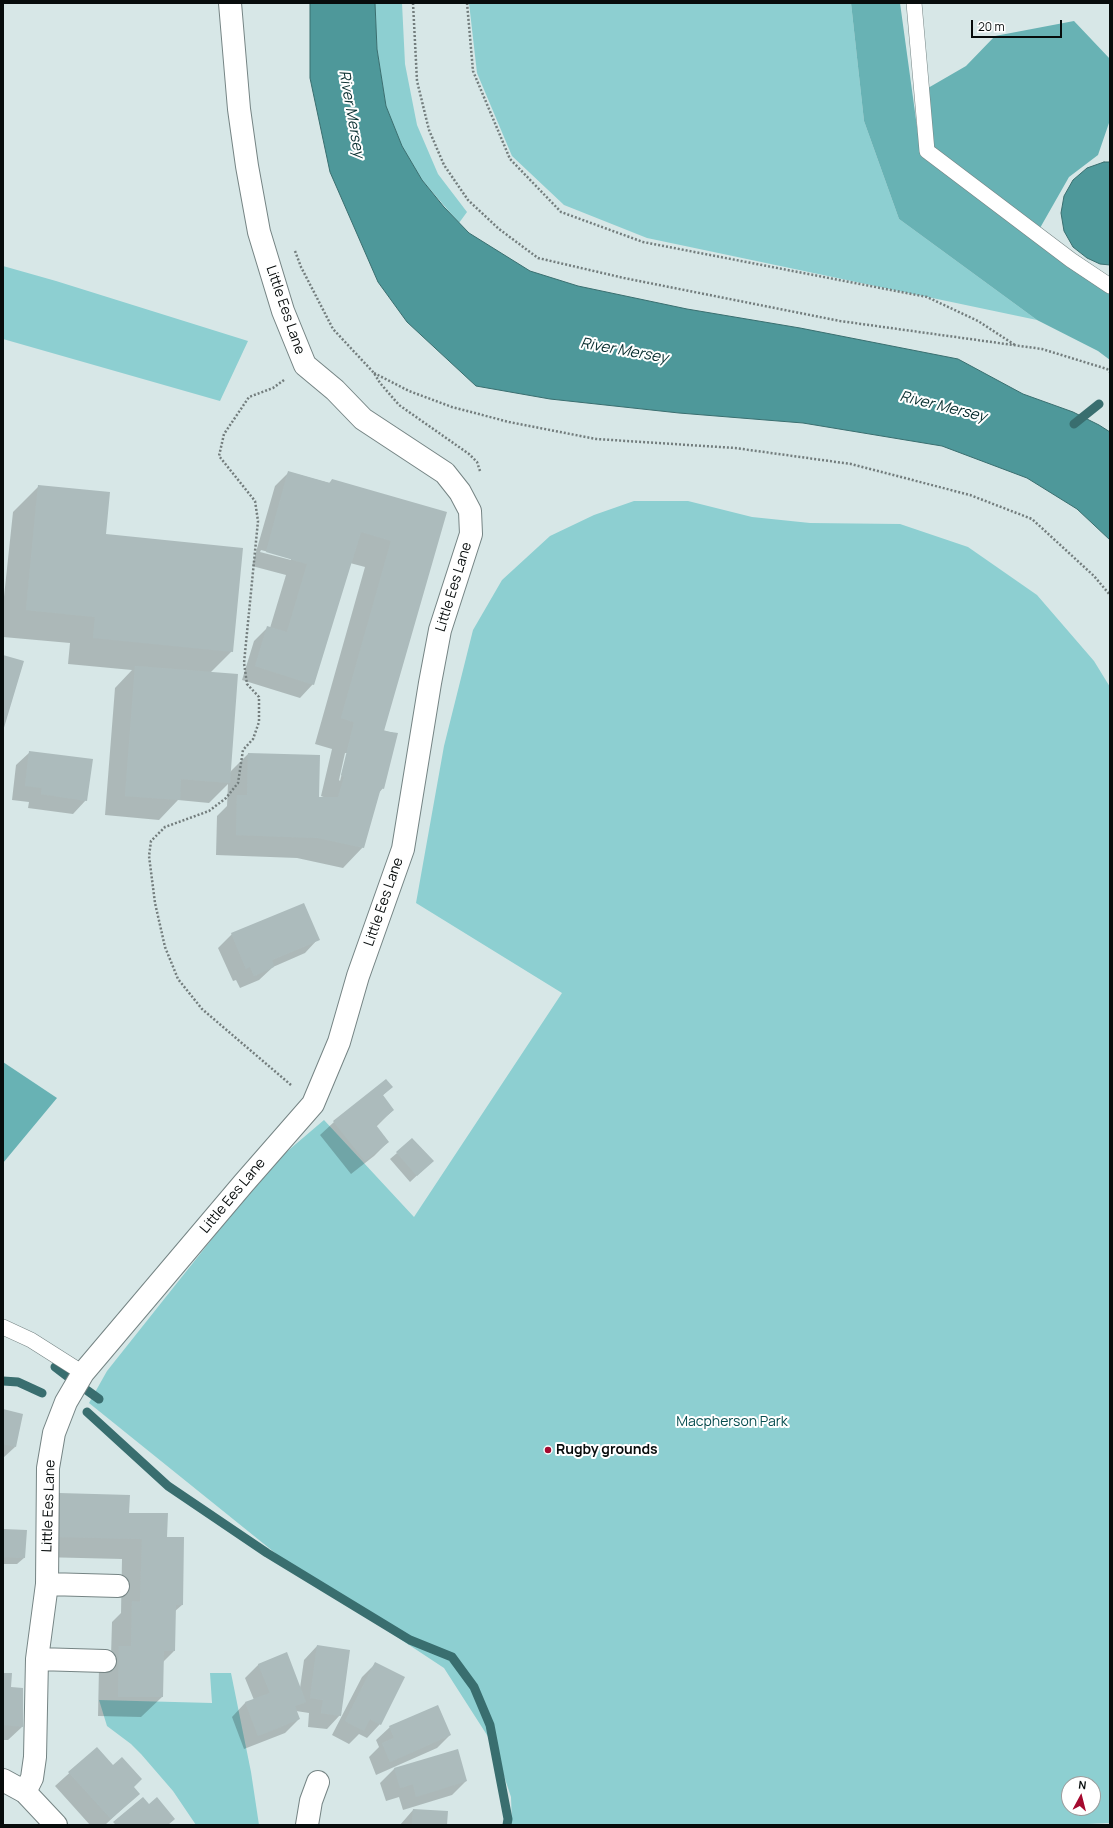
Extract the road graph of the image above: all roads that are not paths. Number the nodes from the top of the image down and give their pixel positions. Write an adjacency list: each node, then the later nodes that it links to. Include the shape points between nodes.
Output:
1 (230, 3): 5 (street, Little Ees Lane, via 239,109 259,232 283,311 305,365 335,390 363,419 445,473 460,492 470,511 471,534 440,630 403,849 358,976 339,1042 313,1104)
2 (914, 3): 3 (lane, via 926,151 1071,260)
3 (1110, 286)
4 (3, 1327): 5 (lane, via 31,1340)
5 (84, 1373): 6 (street, Little Ees Lane, via 61,1414 54,1433 48,1468)
6 (48, 1584): 7 (street); 8 (street, Little Ees Lane)
7 (118, 1586)
8 (37, 1659): 9 (street); 12 (street, Little Ees Lane, via 35,1757 32,1778)
9 (105, 1661)
10 (3, 1780): 12 (street)
11 (318, 1783): 14 (street, via 311,1800)
12 (25, 1792): 13 (street)
13 (56, 1825)
14 (307, 1825)

